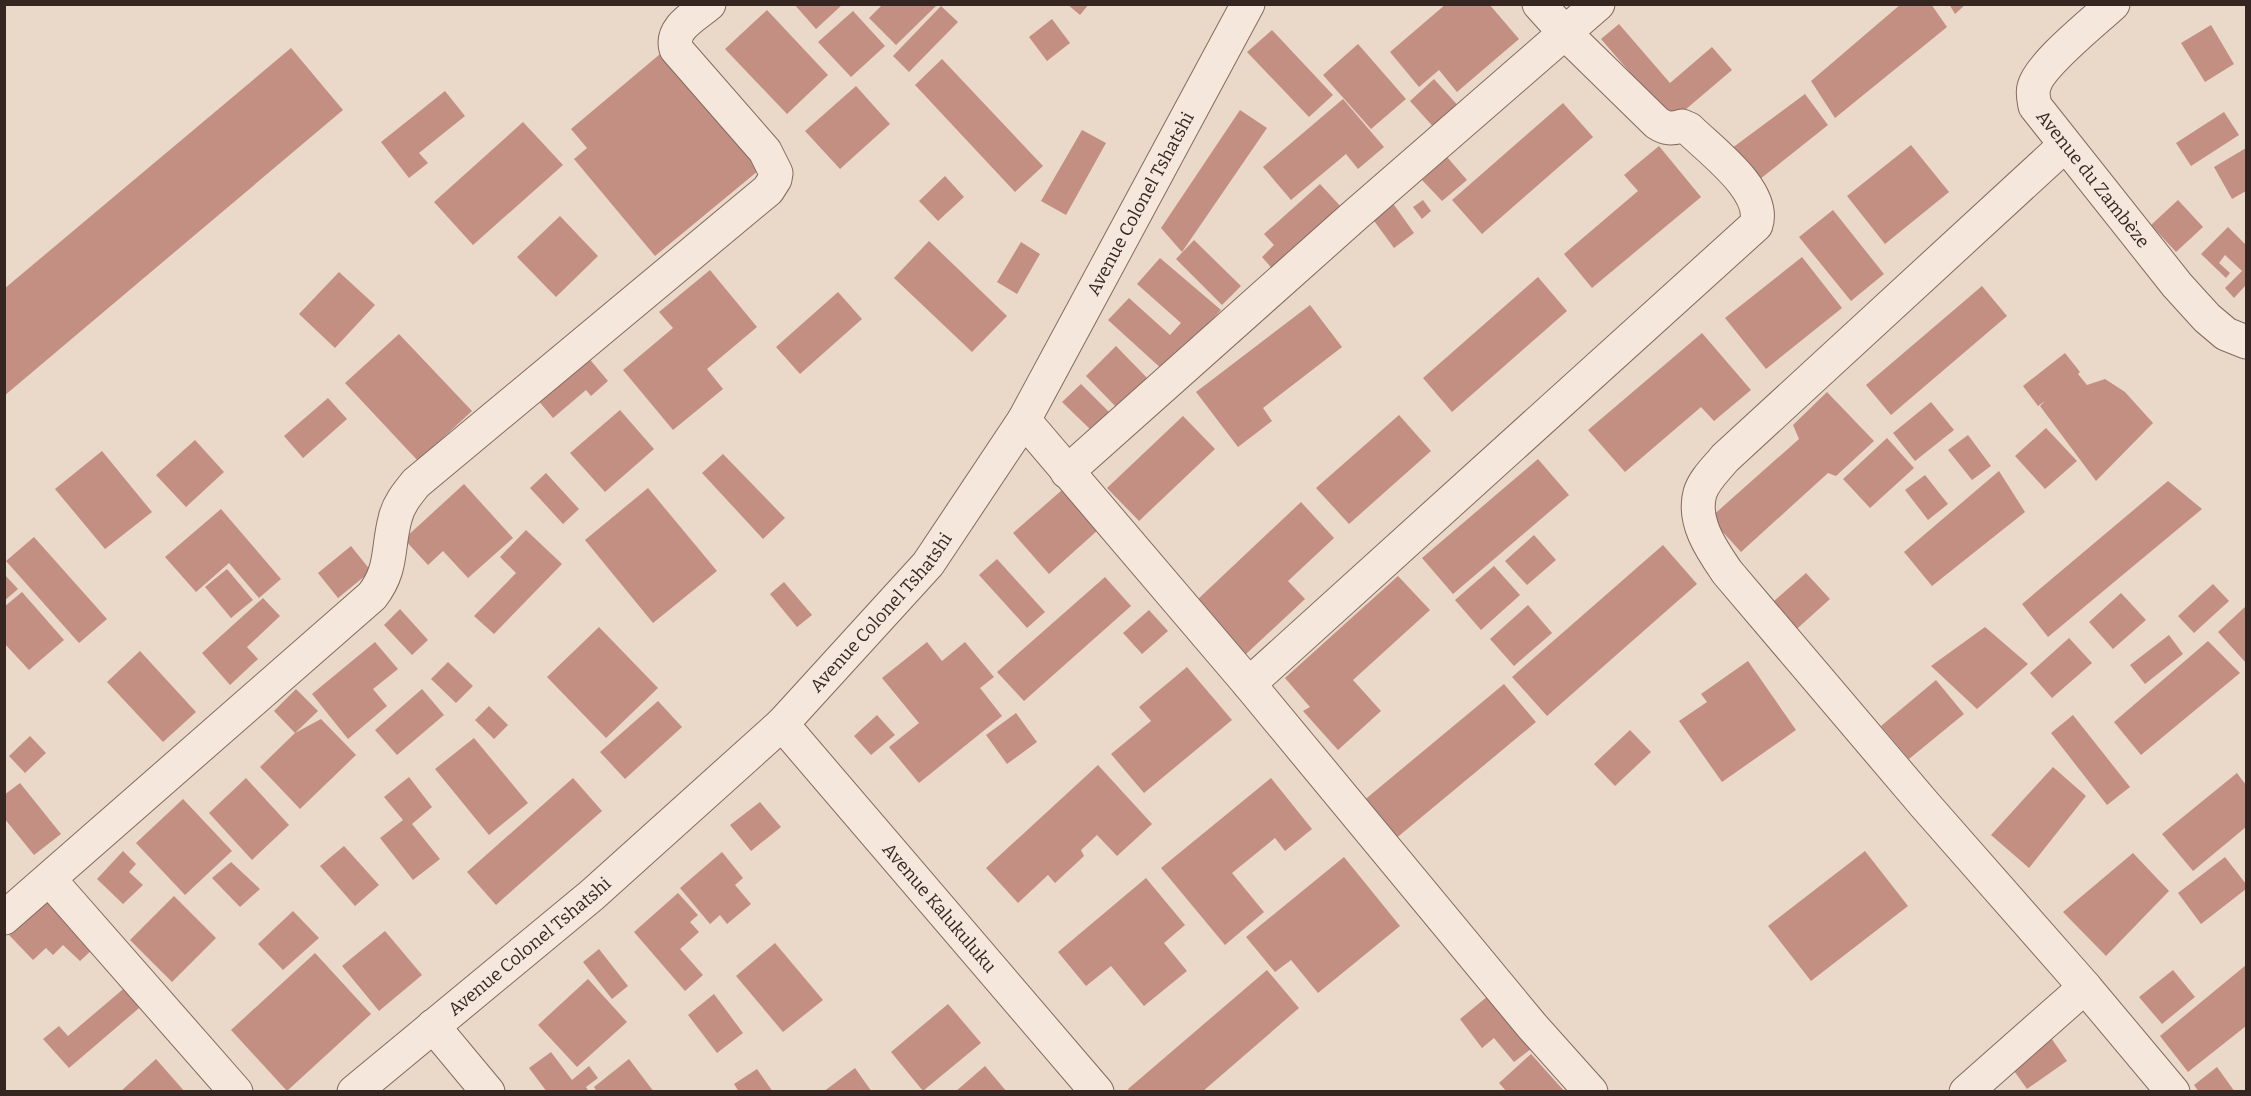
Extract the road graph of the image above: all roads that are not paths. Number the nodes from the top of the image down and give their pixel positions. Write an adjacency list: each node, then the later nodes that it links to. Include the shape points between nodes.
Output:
1 (709, 4): 13 (street, via 679,29 674,41 676,49 770,158 776,173 773,183 416,483 397,513 389,563 372,596)
2 (1248, 4): 9 (street, Avenue Colonel Tshatshi)
3 (1539, 4): 6 (street)
4 (1598, 4): 6 (street)
5 (2113, 4): 7 (street, Avenue du Zambèze, via 2056,57 2034,85 2035,106)
6 (1564, 33): 10 (street); 11 (street, via 1657,123 1689,129 1745,183 1758,211 1756,225)
7 (2064, 146): 8 (street, Avenue du Zambèze, via 2206,318 2226,334); 15 (street, via 1725,458 1700,492 1698,507 1706,538 1728,572)
8 (2247, 342)
9 (1024, 420): 10 (street); 12 (street, Avenue Colonel Tshatshi, via 928,564)
10 (1067, 472): 11 (street)
11 (1249, 684): 21 (street)
12 (782, 724): 16 (street, Avenue Colonel Tshatshi, via 592,895); 20 (street, Avenue Kalukuluku)
13 (50, 880): 14 (street); 17 (street)
14 (4, 918)
15 (2085, 987): 22 (street); 23 (street)
16 (433, 1026): 18 (street, Avenue Colonel Tshatshi); 19 (street)
17 (236, 1092)
18 (354, 1092)
19 (488, 1092)
20 (1097, 1092)
21 (1591, 1092)
22 (1966, 1092)
23 (2173, 1092)

